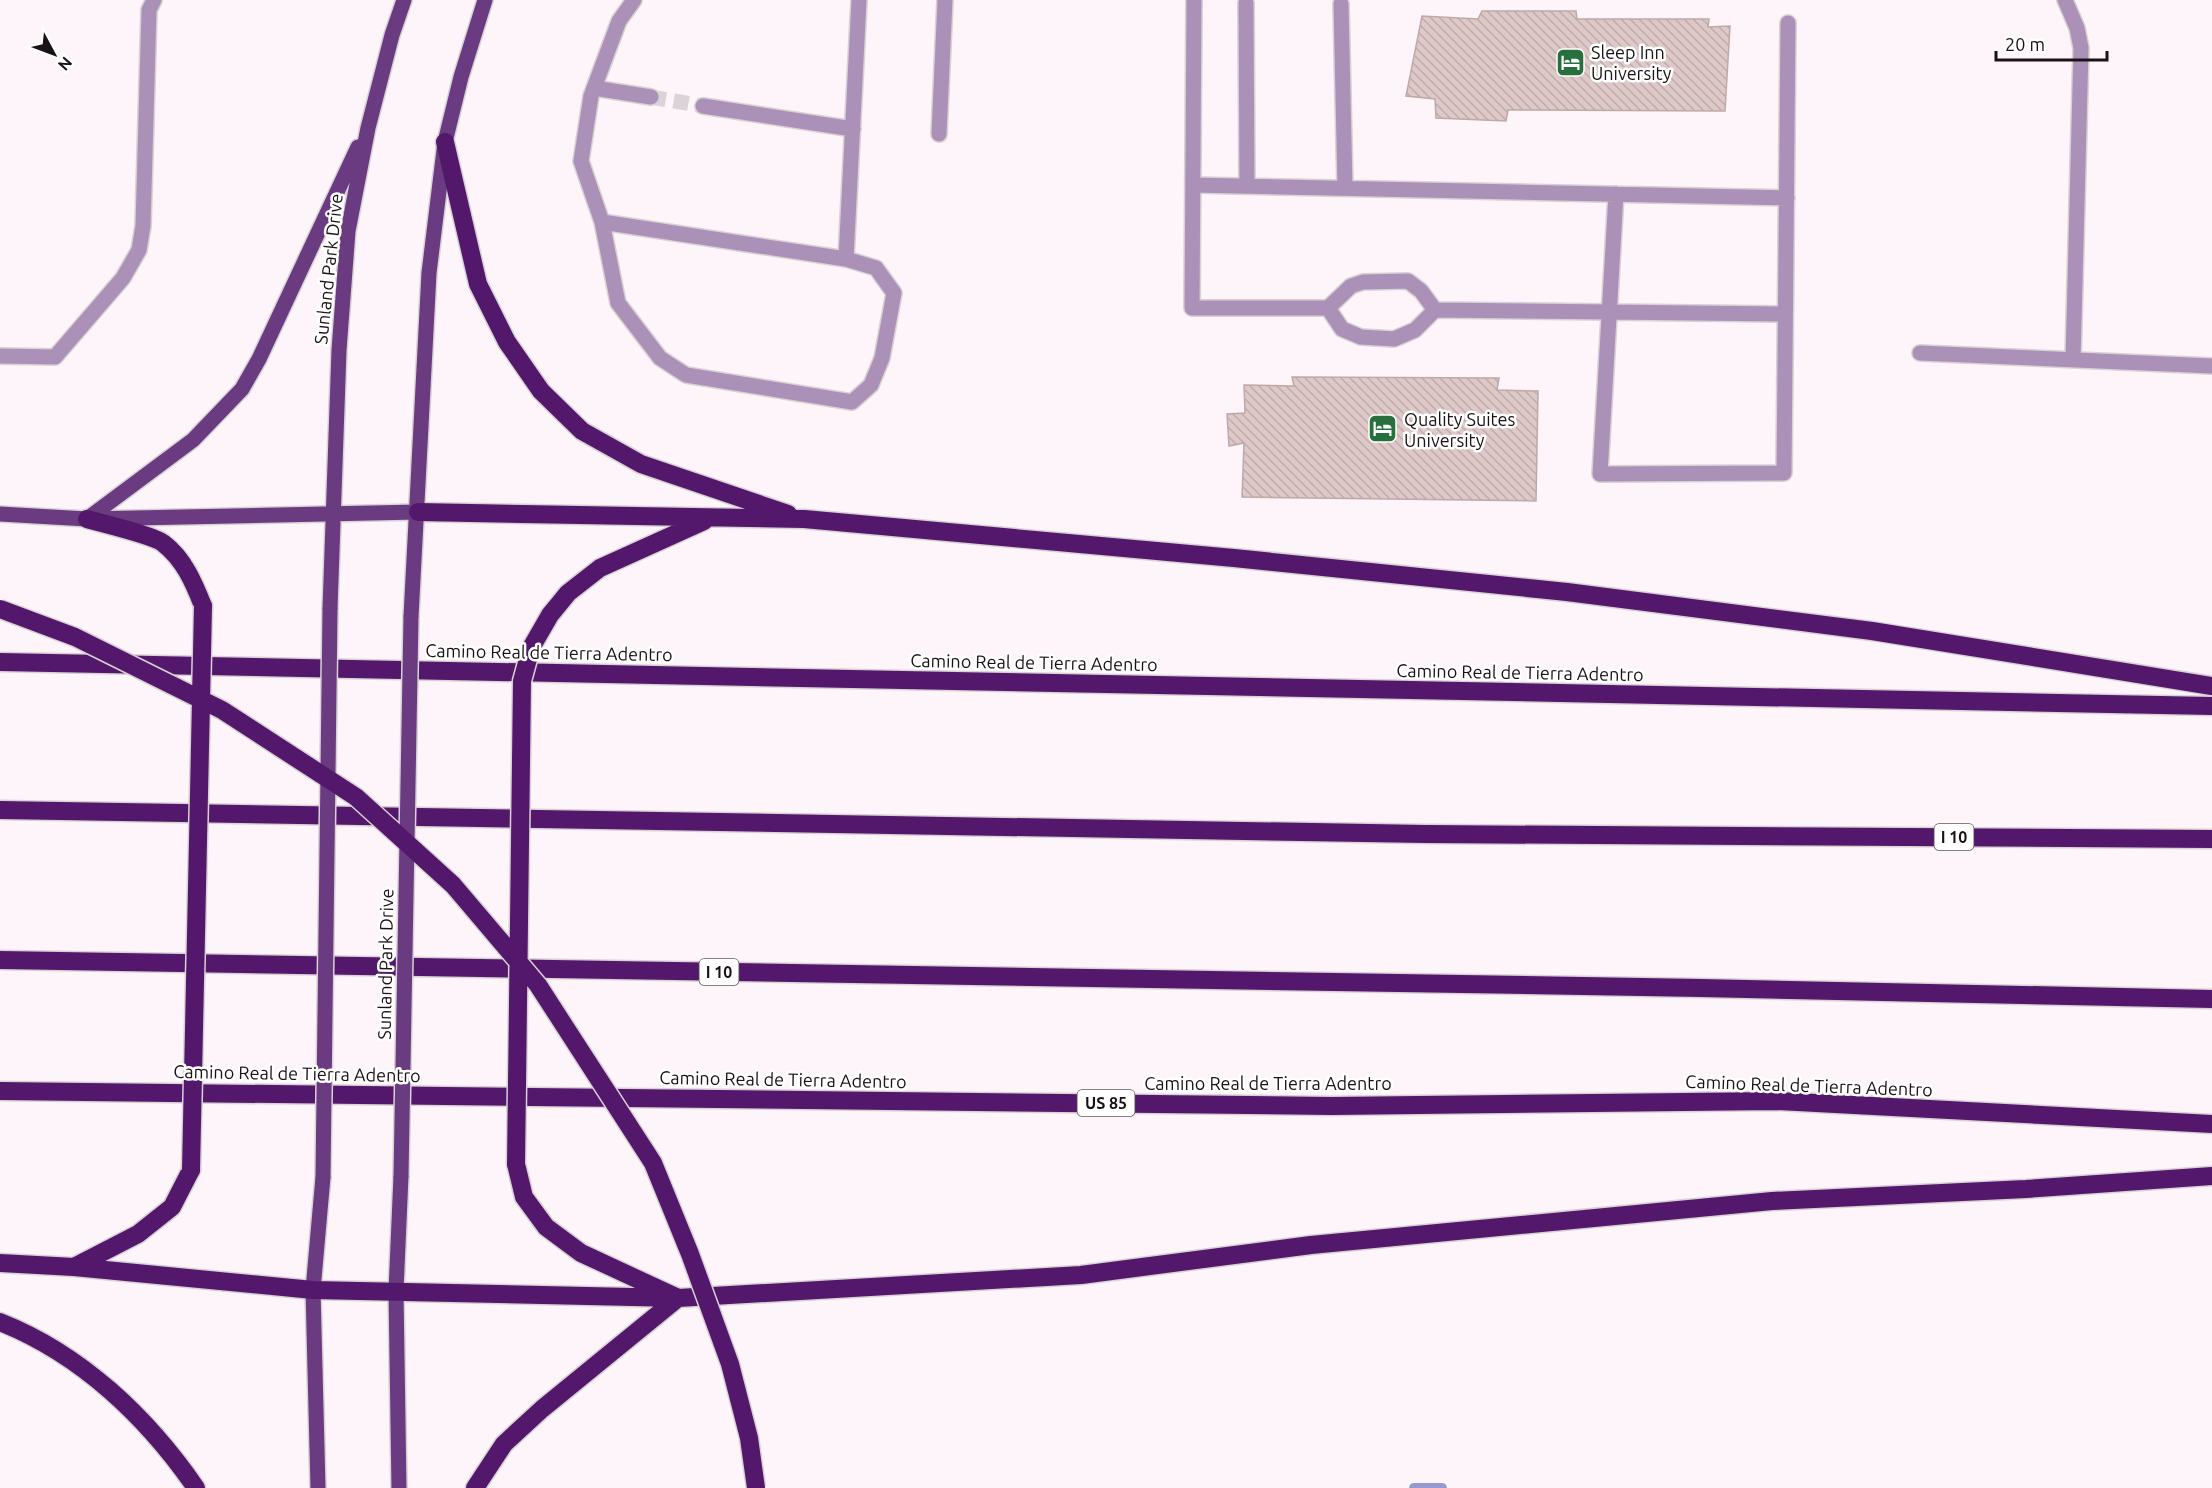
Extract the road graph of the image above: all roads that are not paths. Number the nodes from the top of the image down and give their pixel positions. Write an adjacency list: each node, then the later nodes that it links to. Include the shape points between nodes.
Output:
1 (154, 0): 31 (lane, via 149,10 139,250 123,278 55,357)
2 (404, 0): 15 (main road, Sunland Park Drive)
3 (485, 0): 18 (main road, Sunland Park Drive)
4 (634, 0): 12 (lane, via 619,21)
5 (859, 0): 16 (lane)
6 (945, 0): 17 (lane)
7 (1194, 0): 19 (lane)
8 (2065, 0): 32 (lane, via 2081,48)
9 (1246, 3): 20 (lane)
10 (1341, 4): 21 (lane)
11 (1788, 22): 23 (lane)
12 (594, 88): 13 (lane); 24 (lane, via 581,161)
13 (651, 97)
14 (704, 106): 16 (lane)
15 (368, 128): 35 (main road, Sunland Park Drive, via 348,231); 37 (main road, via 242,389 193,440)
16 (853, 129): 25 (lane)
17 (939, 134)
18 (445, 142): 34 (main road, Sunland Park Drive, via 429,273); 39 (highway, via 478,284 507,342 541,391 582,431 641,464)
19 (1193, 185): 20 (lane); 26 (lane, via 1192,308)
20 (1247, 186): 21 (lane)
21 (1345, 188): 22 (lane)
22 (1616, 194): 23 (lane); 28 (lane)
23 (1787, 198): 29 (lane)
24 (602, 222): 25 (lane); 25 (lane, via 618,303 660,358 686,375 852,402 871,385 882,358 894,293 876,268)
25 (846, 259)
26 (1328, 308): 27 (lane, via 1352,286 1363,282 1408,280); 27 (lane, via 1342,329 1361,337 1394,339 1415,330)
27 (1435, 310): 28 (lane)
28 (1609, 312): 29 (lane); 29 (lane, via 1600,474 1784,473)
29 (1785, 314)
30 (1920, 353): 32 (lane)
31 (0, 356)
32 (2073, 360): 33 (lane)
33 (2212, 366)
34 (418, 512): 35 (main road); 38 (highway); 54 (main road, Sunland Park Drive, bridge, via 411,616)
35 (333, 513): 37 (main road); 53 (main road, Sunland Park Drive, bridge, via 323,1177)
36 (0, 514): 37 (main road)
37 (87, 519): 52 (highway, bridge, via 162,542 191,575 203,606 191,1170 172,1207 138,1234)
38 (708, 519): 39 (highway); 55 (highway, bridge, via 600,568 568,593 531,648 522,681 516,1164 524,1197 546,1227 581,1253)
39 (804, 519): 42 (highway, via 1567,592 1872,631)
40 (0, 609): 61 (highway, bridge, via 75,637 222,710 356,797 453,885 538,985 653,1163 730,1364 749,1438)
41 (0, 662): 43 (highway, Camino Real de Tierra Adentro)
42 (2212, 686)
43 (2212, 706)
44 (0, 810): 45 (highway, I 10, via 1426,834)
45 (2212, 839)
46 (0, 960): 47 (highway, I 10)
47 (2212, 999)
48 (0, 1091): 49 (highway, Camino Real de Tierra Adentro / US 85, via 1332,1106 1776,1101)
49 (2212, 1124)
50 (2212, 1176): 55 (highway, via 1772,1201 1311,1245 1081,1275)
51 (0, 1263): 52 (highway)
52 (74, 1268): 53 (highway)
53 (313, 1290): 54 (highway); 58 (main road, Sunland Park Drive)
54 (396, 1291): 55 (highway); 59 (main road, Sunland Park Drive)
55 (678, 1298): 60 (highway, via 542,1408 504,1444)
56 (0, 1322): 57 (highway, via 42,1342 117,1395 153,1432)
57 (196, 1488)
58 (318, 1488)
59 (399, 1488)
60 (475, 1488)
61 (756, 1488)

